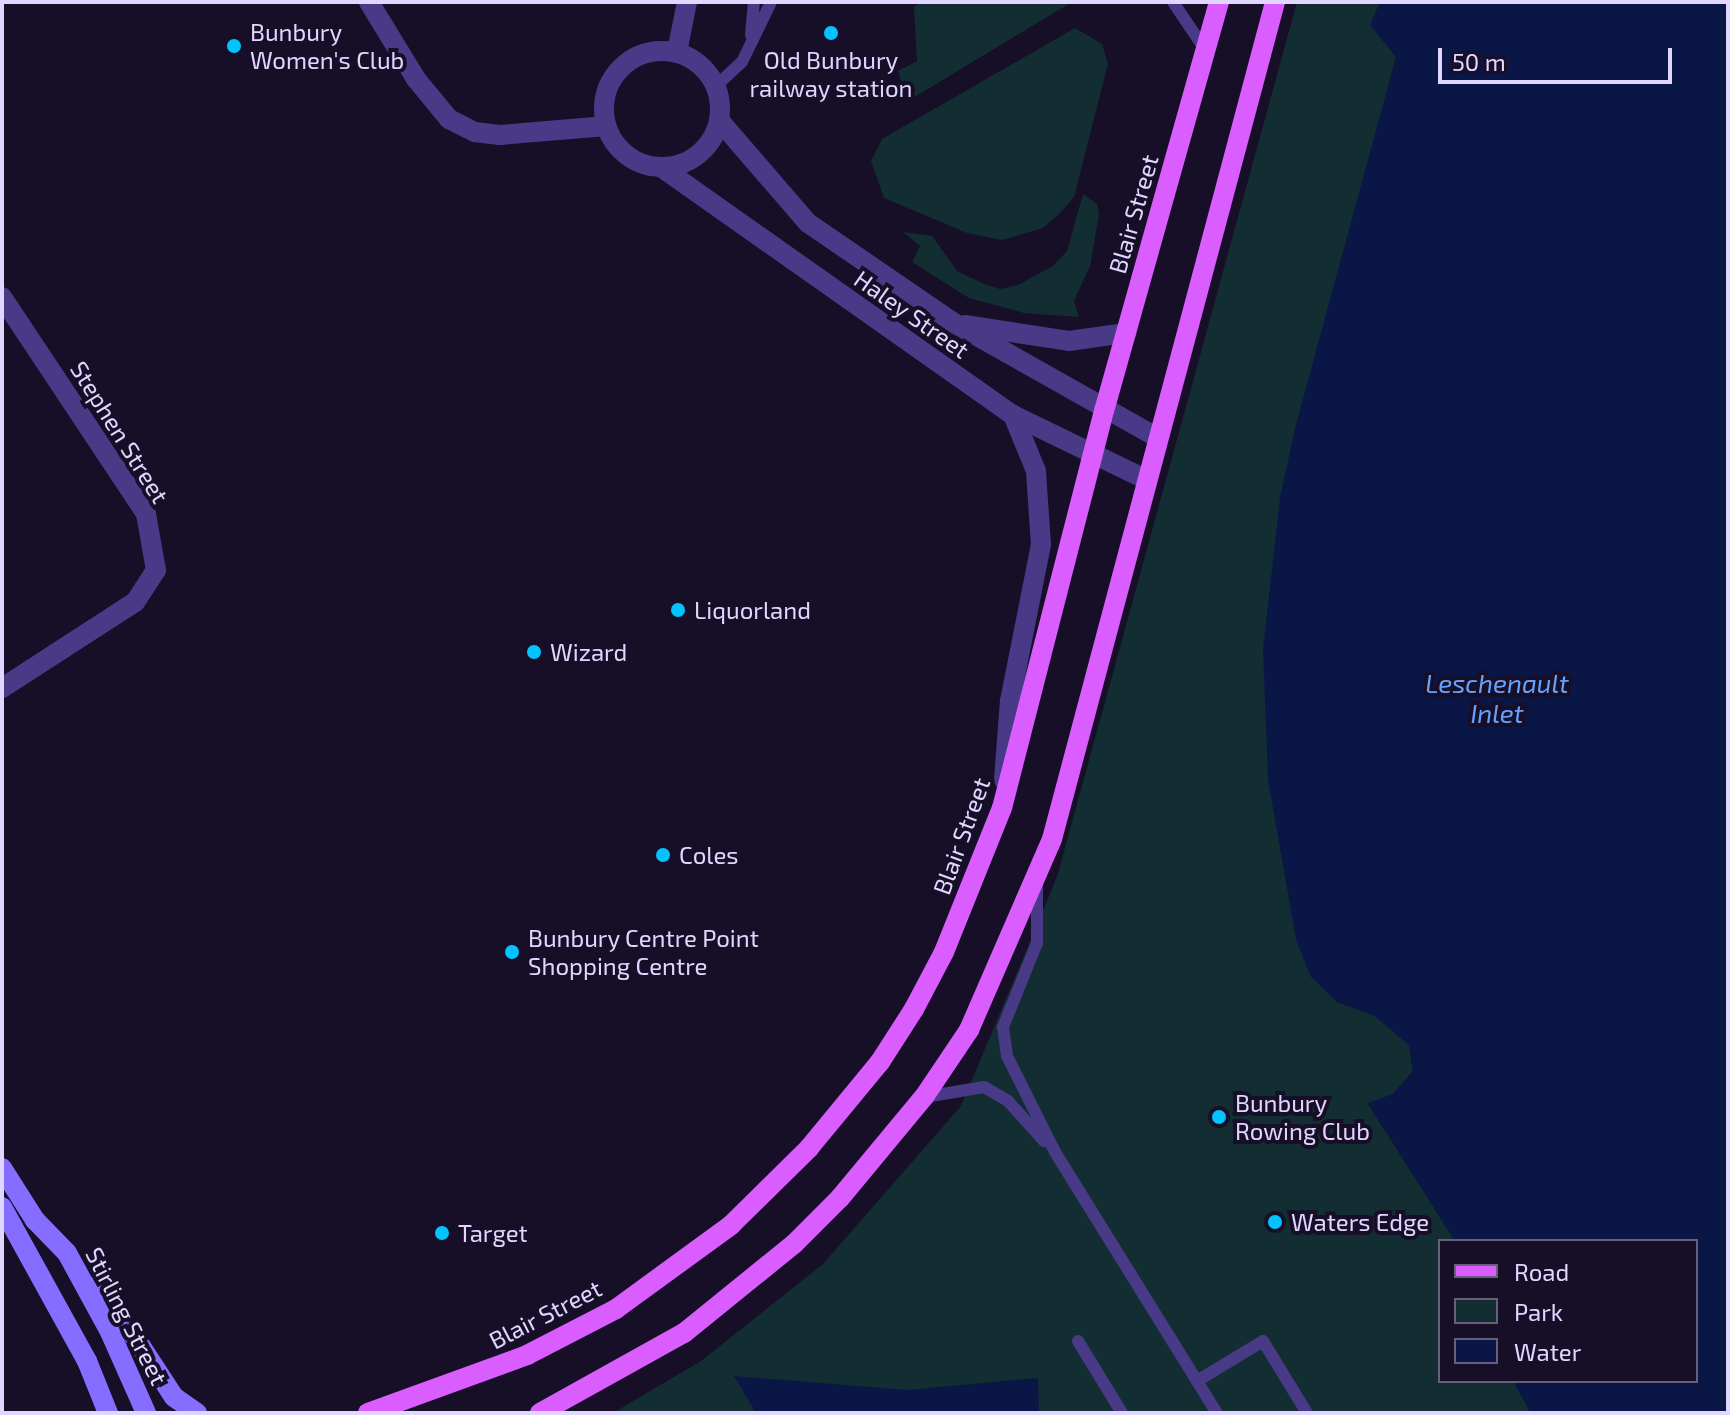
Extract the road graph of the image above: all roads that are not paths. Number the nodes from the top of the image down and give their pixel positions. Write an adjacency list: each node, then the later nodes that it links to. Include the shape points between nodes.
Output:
1 (369, 2): 13 (street, via 416,79 449,119 475,132 500,135)
2 (687, 2): 10 (street)
3 (754, 2): 8 (lane)
4 (771, 2): 8 (lane)
5 (1173, 2): 9 (lane)
6 (1219, 2): 9 (main road, Blair Street)
7 (1275, 2): 20 (main road)
8 (751, 35): 11 (lane, via 742,62)
9 (1206, 51): 17 (main road, Blair Street)
10 (677, 52): 11 (street, via 706,71); 13 (street, via 647,53 620,68 604,105)
11 (716, 86): 12 (street)
12 (719, 120): 14 (street, via 714,136 692,159); 16 (street, Haley Street, via 808,223)
13 (607, 126): 14 (street, via 627,155)
14 (661, 167): 19 (street, Haley Street)
15 (2, 297): 23 (street, Stephen Street, via 146,514 156,570 135,602)
16 (954, 323): 17 (street, via 1069,341); 18 (street, Haley Street)
17 (1126, 333): 18 (main road, Blair Street)
18 (1104, 411): 20 (street, Haley Street); 21 (main road, Blair Street)
19 (1013, 415): 21 (street, Haley Street); 24 (street, via 1036,471 1041,545 1010,701)
20 (1158, 438): 22 (main road)
21 (1093, 456): 22 (street, Haley Street); 24 (main road, Blair Street)
22 (1147, 480): 25 (main road)
23 (2, 688)
24 (1002, 808): 36 (main road, Blair Street, via 944,952 880,1062 809,1148 731,1225 616,1309 540,1349 455,1386)
25 (1037, 882): 26 (main road, via 969,1030); 27 (lane, via 1037,943 1003,1027 1007,1056)
26 (924, 1097): 27 (lane, via 984,1087 1008,1101); 37 (main road, via 794,1244 684,1333)
27 (1055, 1152): 32 (lane)
28 (2, 1168): 30 (main road, Stirling Street, via 35,1220)
29 (2, 1207): 33 (main road)
30 (67, 1253): 34 (main road, Stirling Street); 35 (main road, via 127,1325 174,1397)
31 (1078, 1341): 38 (lane)
32 (1197, 1381): 39 (lane); 40 (lane, via 1263,1341)
33 (102, 1408)
34 (146, 1413)
35 (197, 1413)
36 (368, 1413)
37 (540, 1413)
38 (1122, 1413)
39 (1217, 1413)
40 (1307, 1413)

